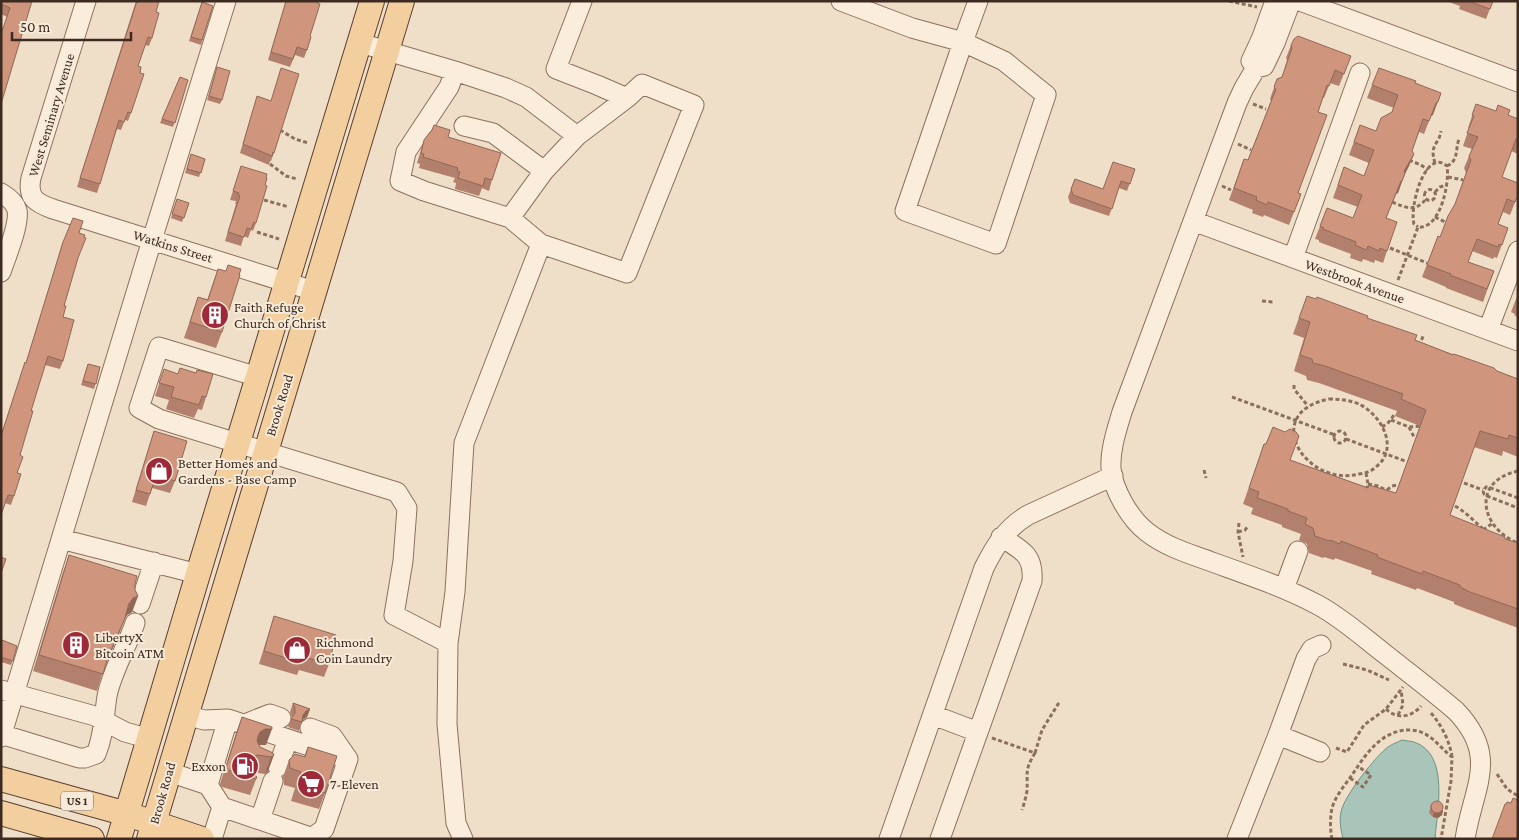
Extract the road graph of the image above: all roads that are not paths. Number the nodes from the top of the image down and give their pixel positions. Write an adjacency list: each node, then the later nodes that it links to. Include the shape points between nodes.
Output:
1 (86, 1): 23 (street, West Seminary Avenue, via 31,178 30,191)
2 (226, 1): 26 (street)
3 (372, 1): 12 (main road, Brook Road)
4 (402, 1): 13 (main road, Brook Road)
5 (582, 1): 18 (street, via 556,70)
6 (841, 1): 11 (street, via 912,28)
7 (978, 1): 11 (street)
8 (1291, 1): 14 (street, via 1264,66)
9 (1300, 1): 17 (street)
10 (1267, 4): 14 (street, via 1262,37 1251,61)
11 (963, 42): 11 (street, via 1004,60 1046,95 996,244 905,211)
12 (360, 43): 13 (street); 31 (main road, Brook Road)
13 (387, 51): 15 (street); 32 (main road, Brook Road)
14 (1256, 68): 25 (street, via 1240,95)
15 (455, 71): 20 (street, via 526,97); 24 (street, via 449,87 406,152 400,182)
16 (1360, 72): 29 (street, Westbrook Avenue)
17 (1518, 82)
18 (627, 98): 20 (street); 27 (street, via 642,84 694,105 628,273)
19 (464, 126): 21 (street, via 493,133)
20 (578, 136): 21 (street)
21 (544, 171): 24 (street)
22 (8, 199): 30 (street, via 17,212 16,226)
23 (34, 200): 26 (street, Watkins Street, via 45,207)
24 (510, 218): 27 (street)
25 (1193, 221): 29 (street); 38 (street, via 1122,412 1113,451)
26 (152, 240): 31 (street, Watkins Street); 40 (street)
27 (541, 244): 47 (street, via 464,443 455,592)
28 (1518, 251): 33 (street)
29 (1293, 258): 33 (street, Westbrook Avenue)
30 (1, 272)
31 (287, 282): 32 (street, Watkins Street); 35 (main road, Brook Road)
32 (314, 291): 37 (main road, Brook Road)
33 (1488, 330): 34 (street, Westbrook Avenue)
34 (1518, 341)
35 (258, 377): 36 (main road, Brook Road); 36 (street, via 159,347 139,408 159,419)
36 (238, 442): 37 (street); 43 (main road, Brook Road)
37 (265, 452): 47 (street, via 397,492 407,508 394,615); 50 (main road, Brook Road)
38 (1113, 476): 39 (street, via 1028,515); 44 (street, via 1131,516 1153,537 1188,554)
39 (1001, 538): 51 (street, via 984,568); 56 (street, via 1024,551 1031,561 1032,581)
40 (61, 539): 42 (street); 49 (street)
41 (1298, 551): 44 (street)
42 (154, 562): 43 (street); 45 (street)
43 (198, 574): 59 (main road, Brook Road)
44 (1284, 589): 80 (street, via 1349,625 1447,703 1469,726 1481,769)
45 (140, 604)
46 (135, 623): 54 (street, via 107,695)
47 (448, 643): 76 (street, via 446,724 456,823)
48 (1321, 645): 58 (street, via 1312,649 1306,659)
49 (8, 692): 54 (street, via 95,716); 57 (street)
50 (186, 715): 53 (street, via 204,720); 63 (main road, Brook Road)
51 (933, 716): 56 (street); 77 (street)
52 (281, 718): 53 (street, via 270,714)
53 (237, 721): 60 (street); 64 (street)
54 (105, 722): 57 (street, via 96,754 85,758); 59 (street)
55 (310, 728): 62 (street, via 332,736)
56 (978, 732): 78 (street)
57 (2, 735)
58 (1278, 735): 61 (street); 79 (street)
59 (150, 739): 68 (main road, Brook Road)
60 (288, 739): 62 (street); 69 (street, via 270,773)
61 (1326, 749)
62 (348, 759): 71 (street, via 324,829)
63 (168, 772): 64 (street); 70 (main road, Brook Road)
64 (215, 775): 66 (street)
65 (1, 779): 68 (main road, US 1)
66 (222, 807): 69 (street); 75 (street)
67 (1, 813): 72 (main road, US 1)
68 (127, 814): 70 (main road, US 1); 73 (main road, Brook Road)
69 (260, 820): 71 (street)
70 (151, 831): 74 (main road)
71 (310, 838)
72 (92, 839)
73 (119, 839)
74 (202, 839)
75 (212, 839)
76 (463, 839)
77 (889, 839)
78 (940, 839)
79 (1237, 839)
80 (1465, 839)

